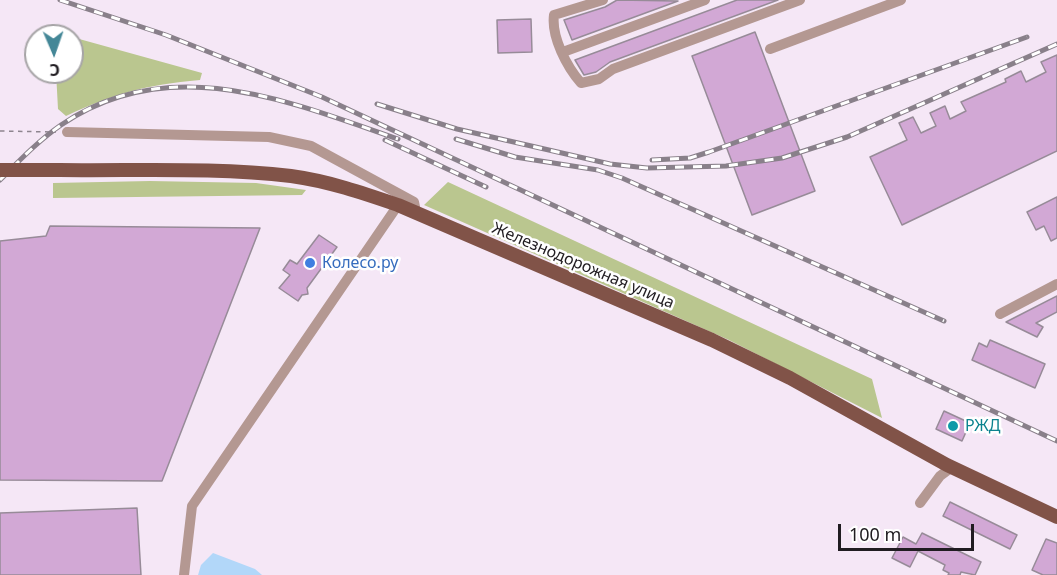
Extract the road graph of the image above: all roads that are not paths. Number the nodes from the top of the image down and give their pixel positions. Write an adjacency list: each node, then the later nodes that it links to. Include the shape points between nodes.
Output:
1 (603, 0): 6 (street, via 554,15 552,27)
2 (705, 0): 6 (street)
3 (800, 0): 6 (street, via 581,83)
4 (901, 0): 5 (street)
5 (770, 49)
6 (563, 52)
7 (68, 132): 10 (street, via 269,137 311,146 398,191 414,202)
8 (0, 170): 9 (main road, Железнодорожная улица, bridge, via 291,177 354,190)
9 (398, 205): 10 (main road, Железнодорожная улица); 16 (street, via 192,506)
10 (416, 212): 13 (main road, Железнодорожная улица, via 712,340)
11 (1057, 284): 12 (street)
12 (1000, 314)
13 (952, 467): 14 (street); 15 (main road, Железнодорожная улица)
14 (920, 502)
15 (1057, 517)
16 (184, 575)

